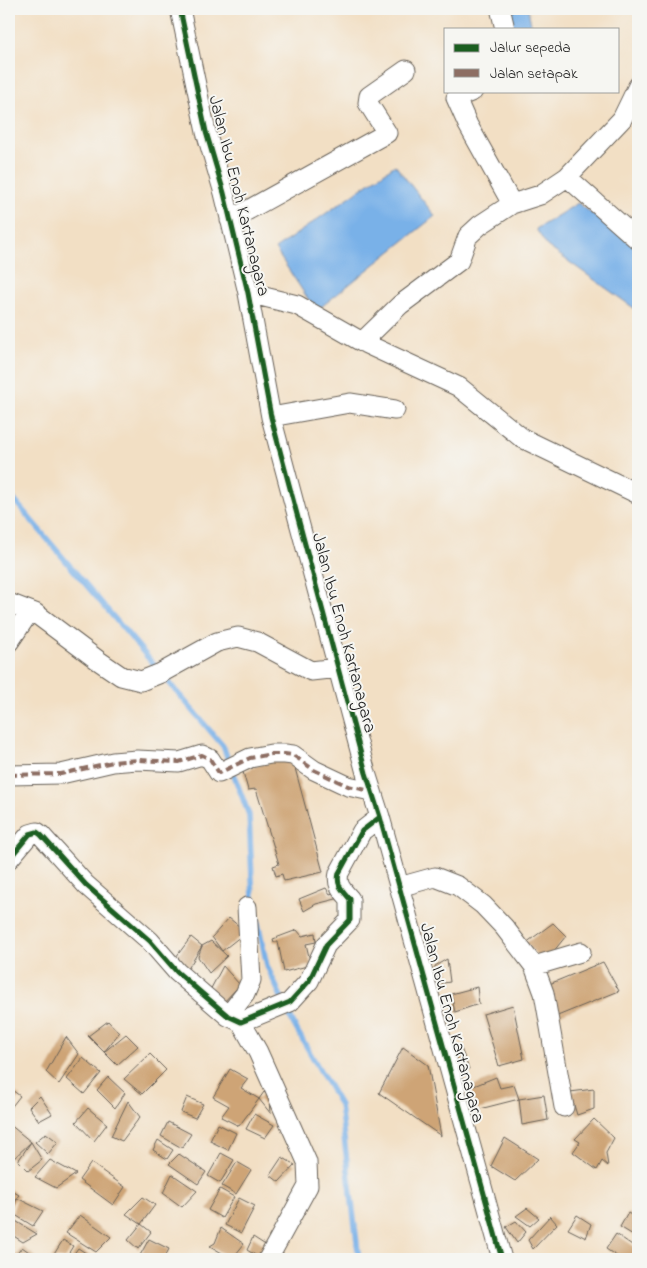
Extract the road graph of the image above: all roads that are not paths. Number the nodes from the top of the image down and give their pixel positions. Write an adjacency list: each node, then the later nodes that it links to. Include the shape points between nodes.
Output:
1 (180, 9): 7 (street, Jalan Ibu Enoh Kartanagara, via 206,132)
2 (406, 70): 7 (street, via 369,96 368,103 386,133)
3 (638, 86): 5 (street, via 622,119)
4 (471, 92): 6 (street, via 456,98)
5 (567, 176): 6 (street, via 540,196); 8 (street)
6 (512, 204): 10 (street, via 468,236 459,261 400,305)
7 (230, 220): 9 (street, Jalan Ibu Enoh Kartanagara)
8 (638, 240)
9 (248, 293): 10 (street, via 297,305); 12 (street, Jalan Ibu Enoh Kartanagara)
10 (362, 342): 13 (street, via 459,387 522,438)
11 (395, 410): 12 (street, via 350,403)
12 (271, 417): 17 (street, Jalan Ibu Enoh Kartanagara)
13 (638, 494)
14 (9, 603): 15 (street)
15 (30, 611): 16 (street); 17 (street, via 121,676 140,680 151,678 217,642 238,637 257,642 311,671)
16 (9, 642)
17 (338, 668): 19 (street, Jalan Ibu Enoh Kartanagara)
18 (9, 776): 19 (street, via 61,774 129,760 180,762 202,755 210,759 219,773 250,758 271,754 293,755 314,770 348,786)
19 (372, 791): 20 (street, Jalan Ibu Enoh Kartanagara)
20 (380, 817): 22 (street, Jalan Ibu Enoh Kartanagara); 26 (street, via 362,831 339,873 340,888 350,899 350,920 326,945 309,981 290,1002)
21 (9, 859): 26 (street, via 30,834 41,834 86,885 150,941 177,972)
22 (399, 887): 25 (street, via 435,877 458,886 504,927); 29 (street, Jalan Ibu Enoh Kartanagara)
23 (247, 907): 26 (street, via 251,980)
24 (581, 952): 25 (street)
25 (534, 966): 27 (street, via 544,993)
26 (235, 1019): 28 (street, via 258,1052 307,1162 308,1186)
27 (564, 1107)
28 (268, 1259)
29 (502, 1259)

